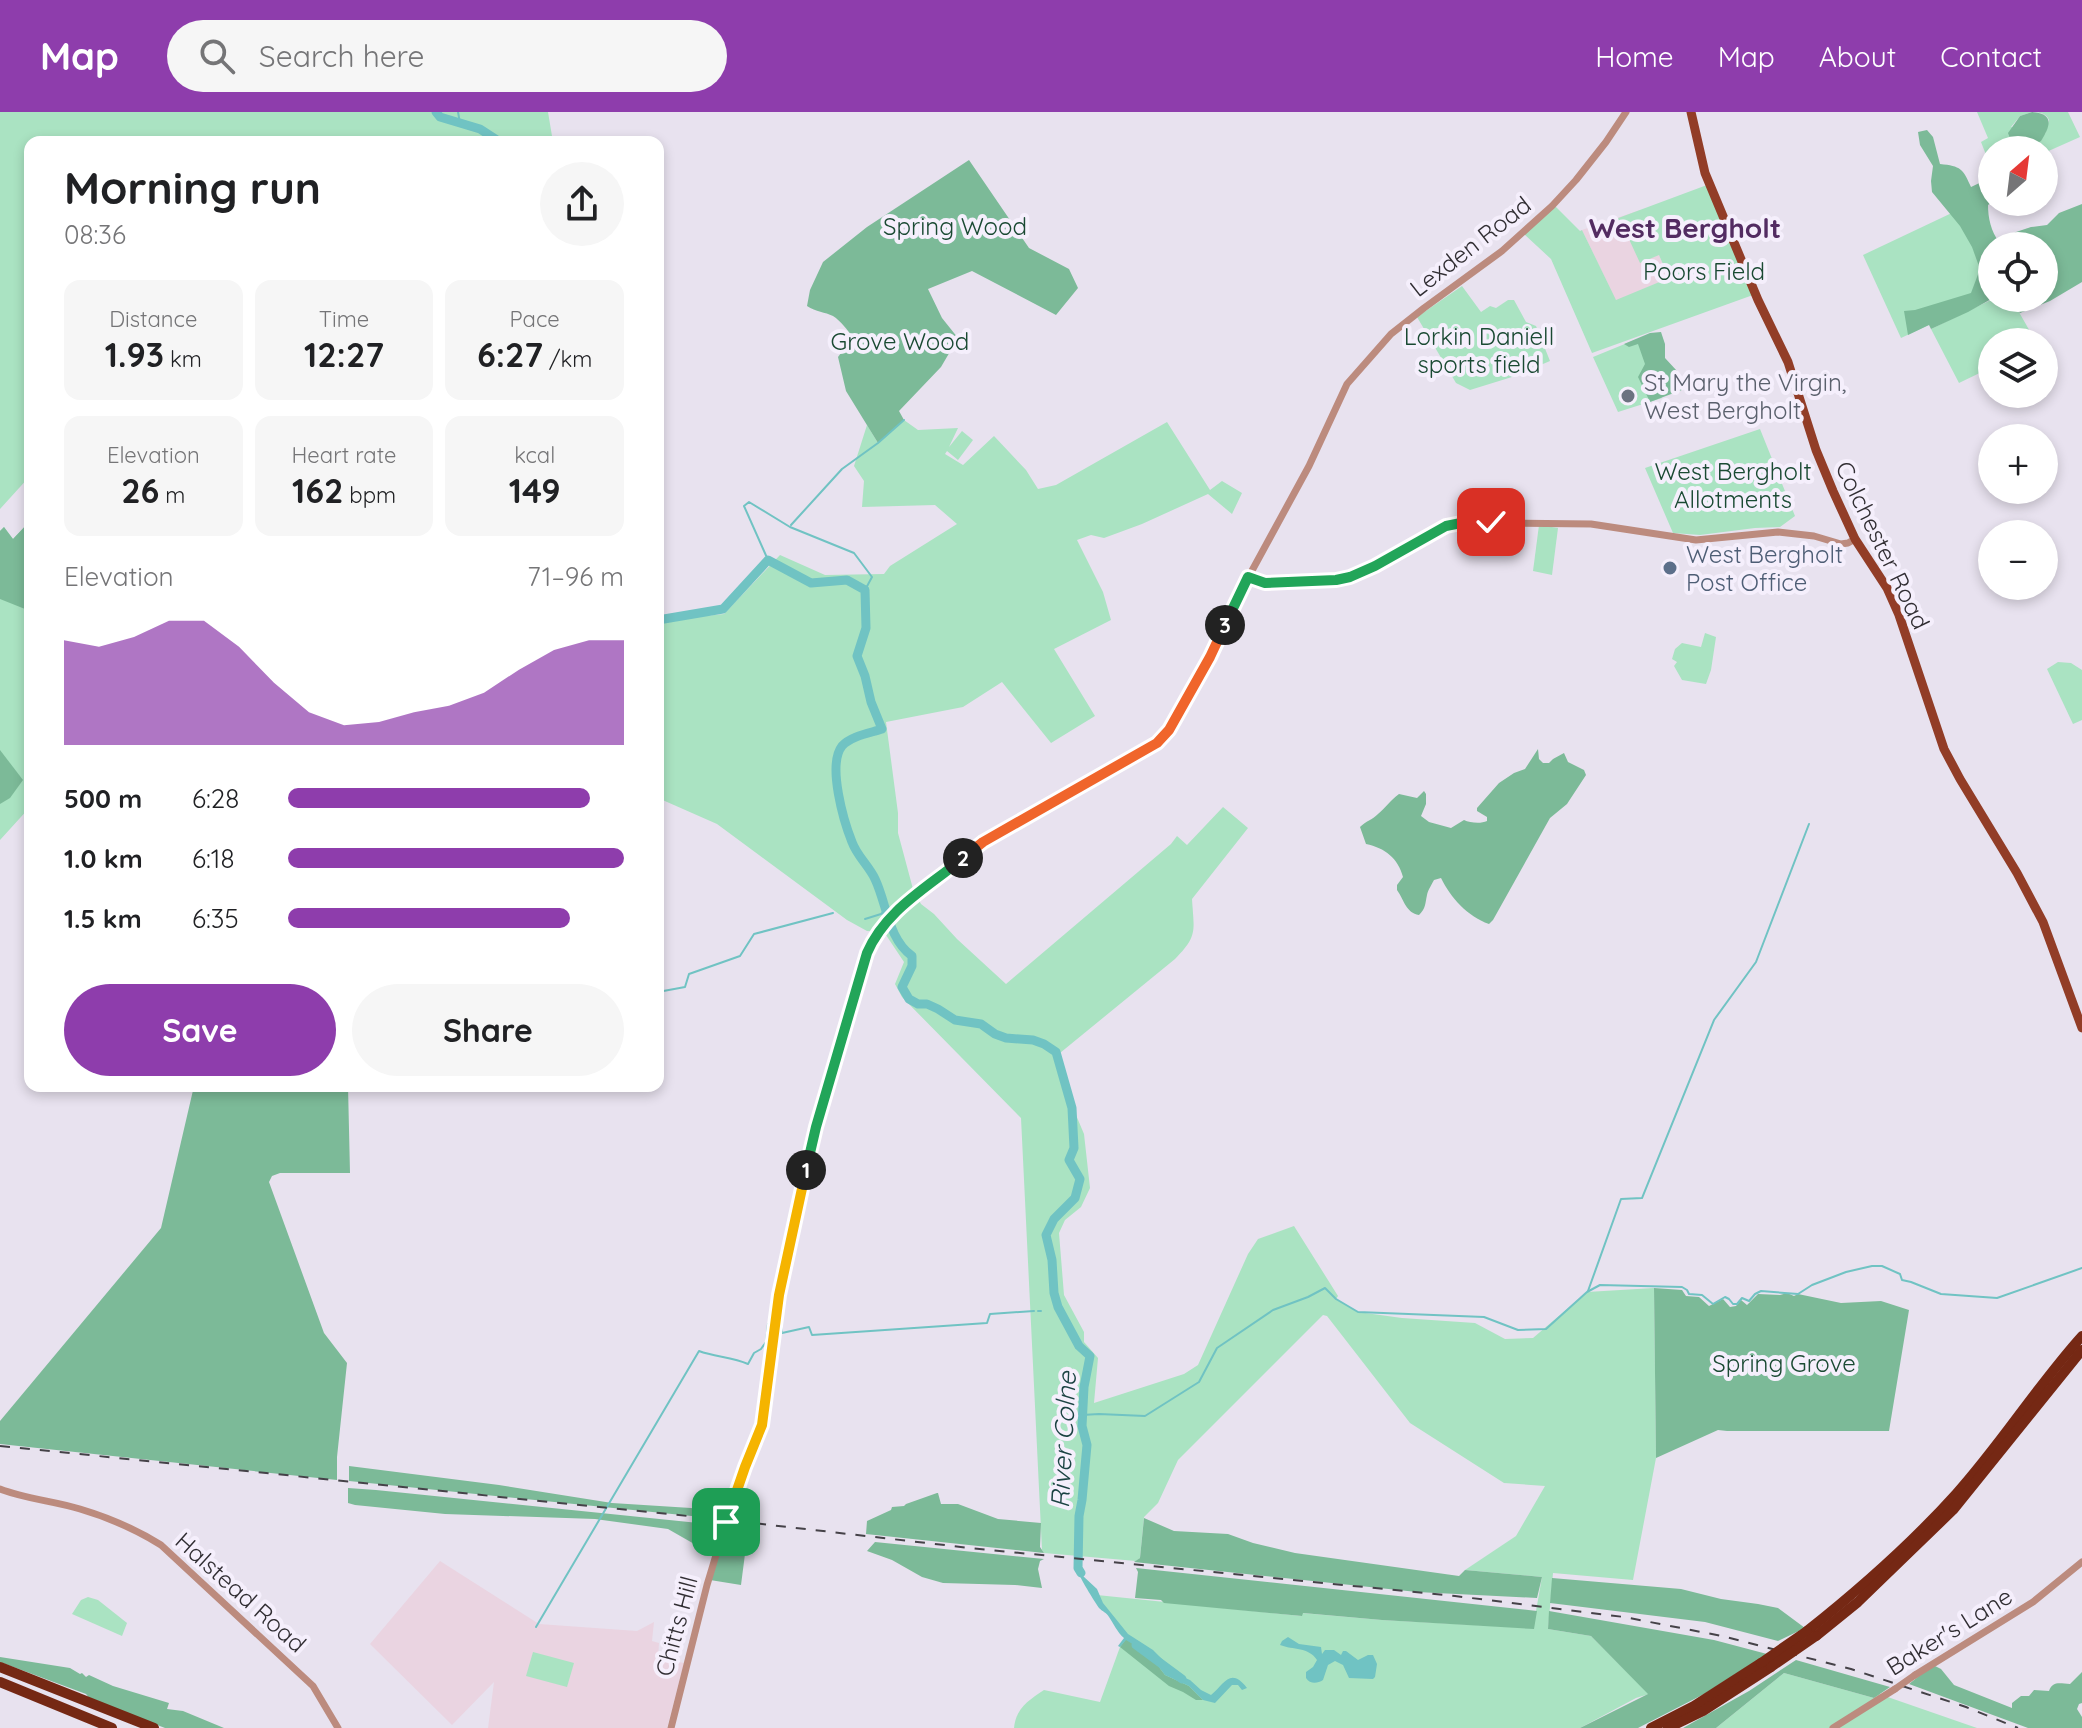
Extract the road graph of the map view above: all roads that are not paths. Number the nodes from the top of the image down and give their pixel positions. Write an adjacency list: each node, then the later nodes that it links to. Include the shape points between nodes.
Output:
1 (1626, 112): 4 (street, Lexden Road, via 1552,206 1502,251 1391,334 1347,384)
2 (1691, 112): 3 (main road, Colchester Road, via 1705,173 1788,362 1816,450)
3 (1855, 539): 4 (street, via 1841,544 1805,534 1767,532 1696,540 1591,524 1471,521 1433,532 1350,577 1265,583); 6 (main road, Colchester Road, via 1899,615 1944,749 2043,922)
4 (1248, 577): 5 (street, Lexden Road, via 1210,657 1157,743 983,842)
5 (879, 930): 18 (street, Chitts Hill, via 867,953 816,1127 779,1295 762,1425 707,1585)
6 (2082, 1028)
7 (2082, 1336): 11 (highway, via 1957,1493)
8 (2082, 1350): 11 (highway, via 1953,1510 1858,1602)
9 (0, 1489): 17 (street, Halstead Road, via 87,1511 161,1545 313,1686)
10 (2082, 1562): 21 (street, Baker's Lane, bridge, via 2033,1602)
11 (1812, 1633): 12 (highway, bridge)
12 (1766, 1665): 19 (highway); 20 (highway, via 1703,1711)
13 (1, 1668): 16 (highway)
14 (0, 1682): 15 (highway)
15 (112, 1728)
16 (154, 1728)
17 (338, 1728)
18 (671, 1728)
19 (1651, 1728)
20 (1668, 1728)
21 (1833, 1728)

